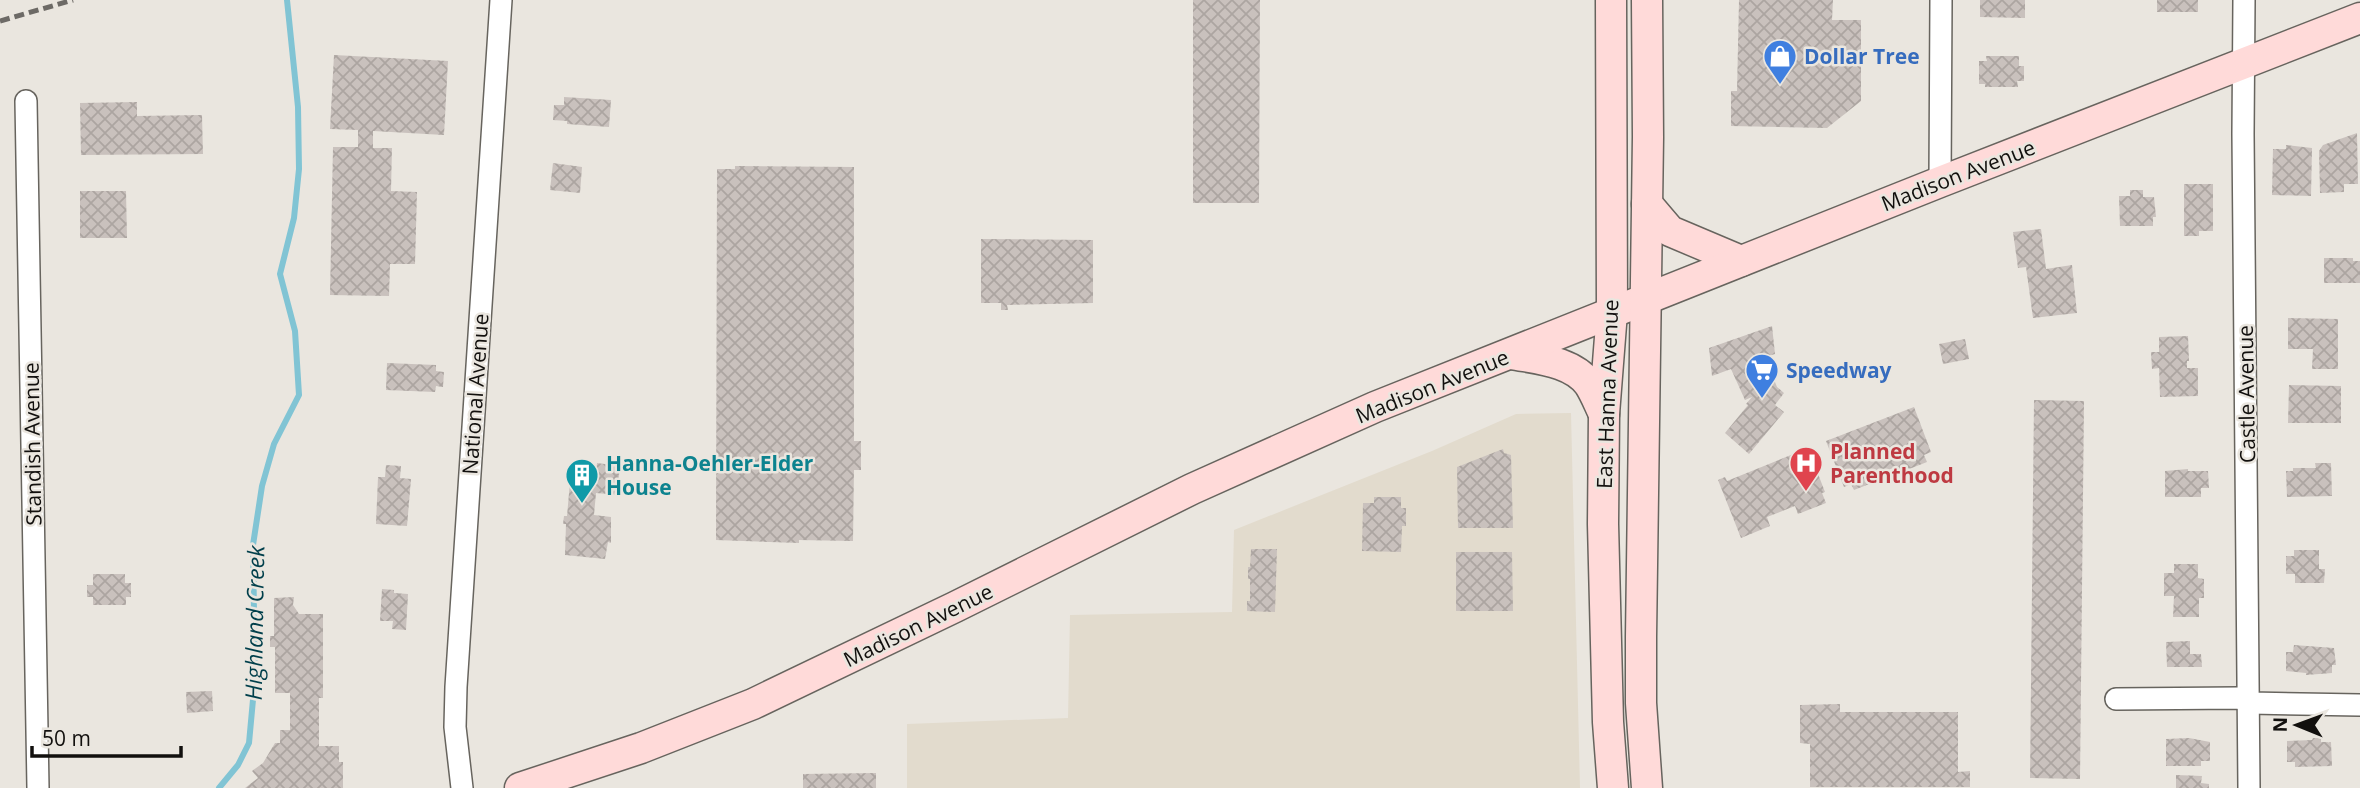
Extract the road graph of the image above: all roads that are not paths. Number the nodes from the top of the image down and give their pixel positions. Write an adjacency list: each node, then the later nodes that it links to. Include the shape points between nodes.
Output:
1 (501, 0): 20 (street, National Avenue, via 456,687)
2 (1611, 0): 13 (main road, East Hanna Avenue)
3 (1647, 0): 10 (main road, East Hanna Avenue)
4 (1941, 0): 9 (street)
5 (2244, 0): 7 (street, Castle Avenue)
6 (2360, 18): 7 (main road, Madison Avenue)
7 (2243, 64): 9 (main road, Madison Avenue); 17 (street, Castle Avenue)
8 (26, 101): 19 (street, Standish Avenue)
9 (1940, 182): 11 (main road, Madison Avenue)
10 (1647, 204): 11 (main road, via 1670,231); 12 (main road, East Hanna Avenue)
11 (1741, 261): 12 (main road, Madison Avenue)
12 (1646, 299): 13 (main road, Madison Avenue); 23 (main road, East Hanna Avenue, via 1641,702)
13 (1612, 312): 14 (main road, Madison Avenue); 15 (main road, East Hanna Avenue)
14 (1512, 354): 15 (main road, via 1573,370 1587,382); 21 (main road, Madison Avenue, via 1375,407 1192,489 752,704 641,748)
15 (1604, 414): 22 (main road, East Hanna Avenue, via 1603,524)
16 (2116, 699): 17 (street, via 2239,698)
17 (2249, 703): 18 (street); 24 (street, Castle Avenue)
18 (2360, 705)
19 (38, 788)
20 (462, 788)
21 (520, 788)
22 (1613, 788)
23 (1647, 788)
24 (2249, 788)

